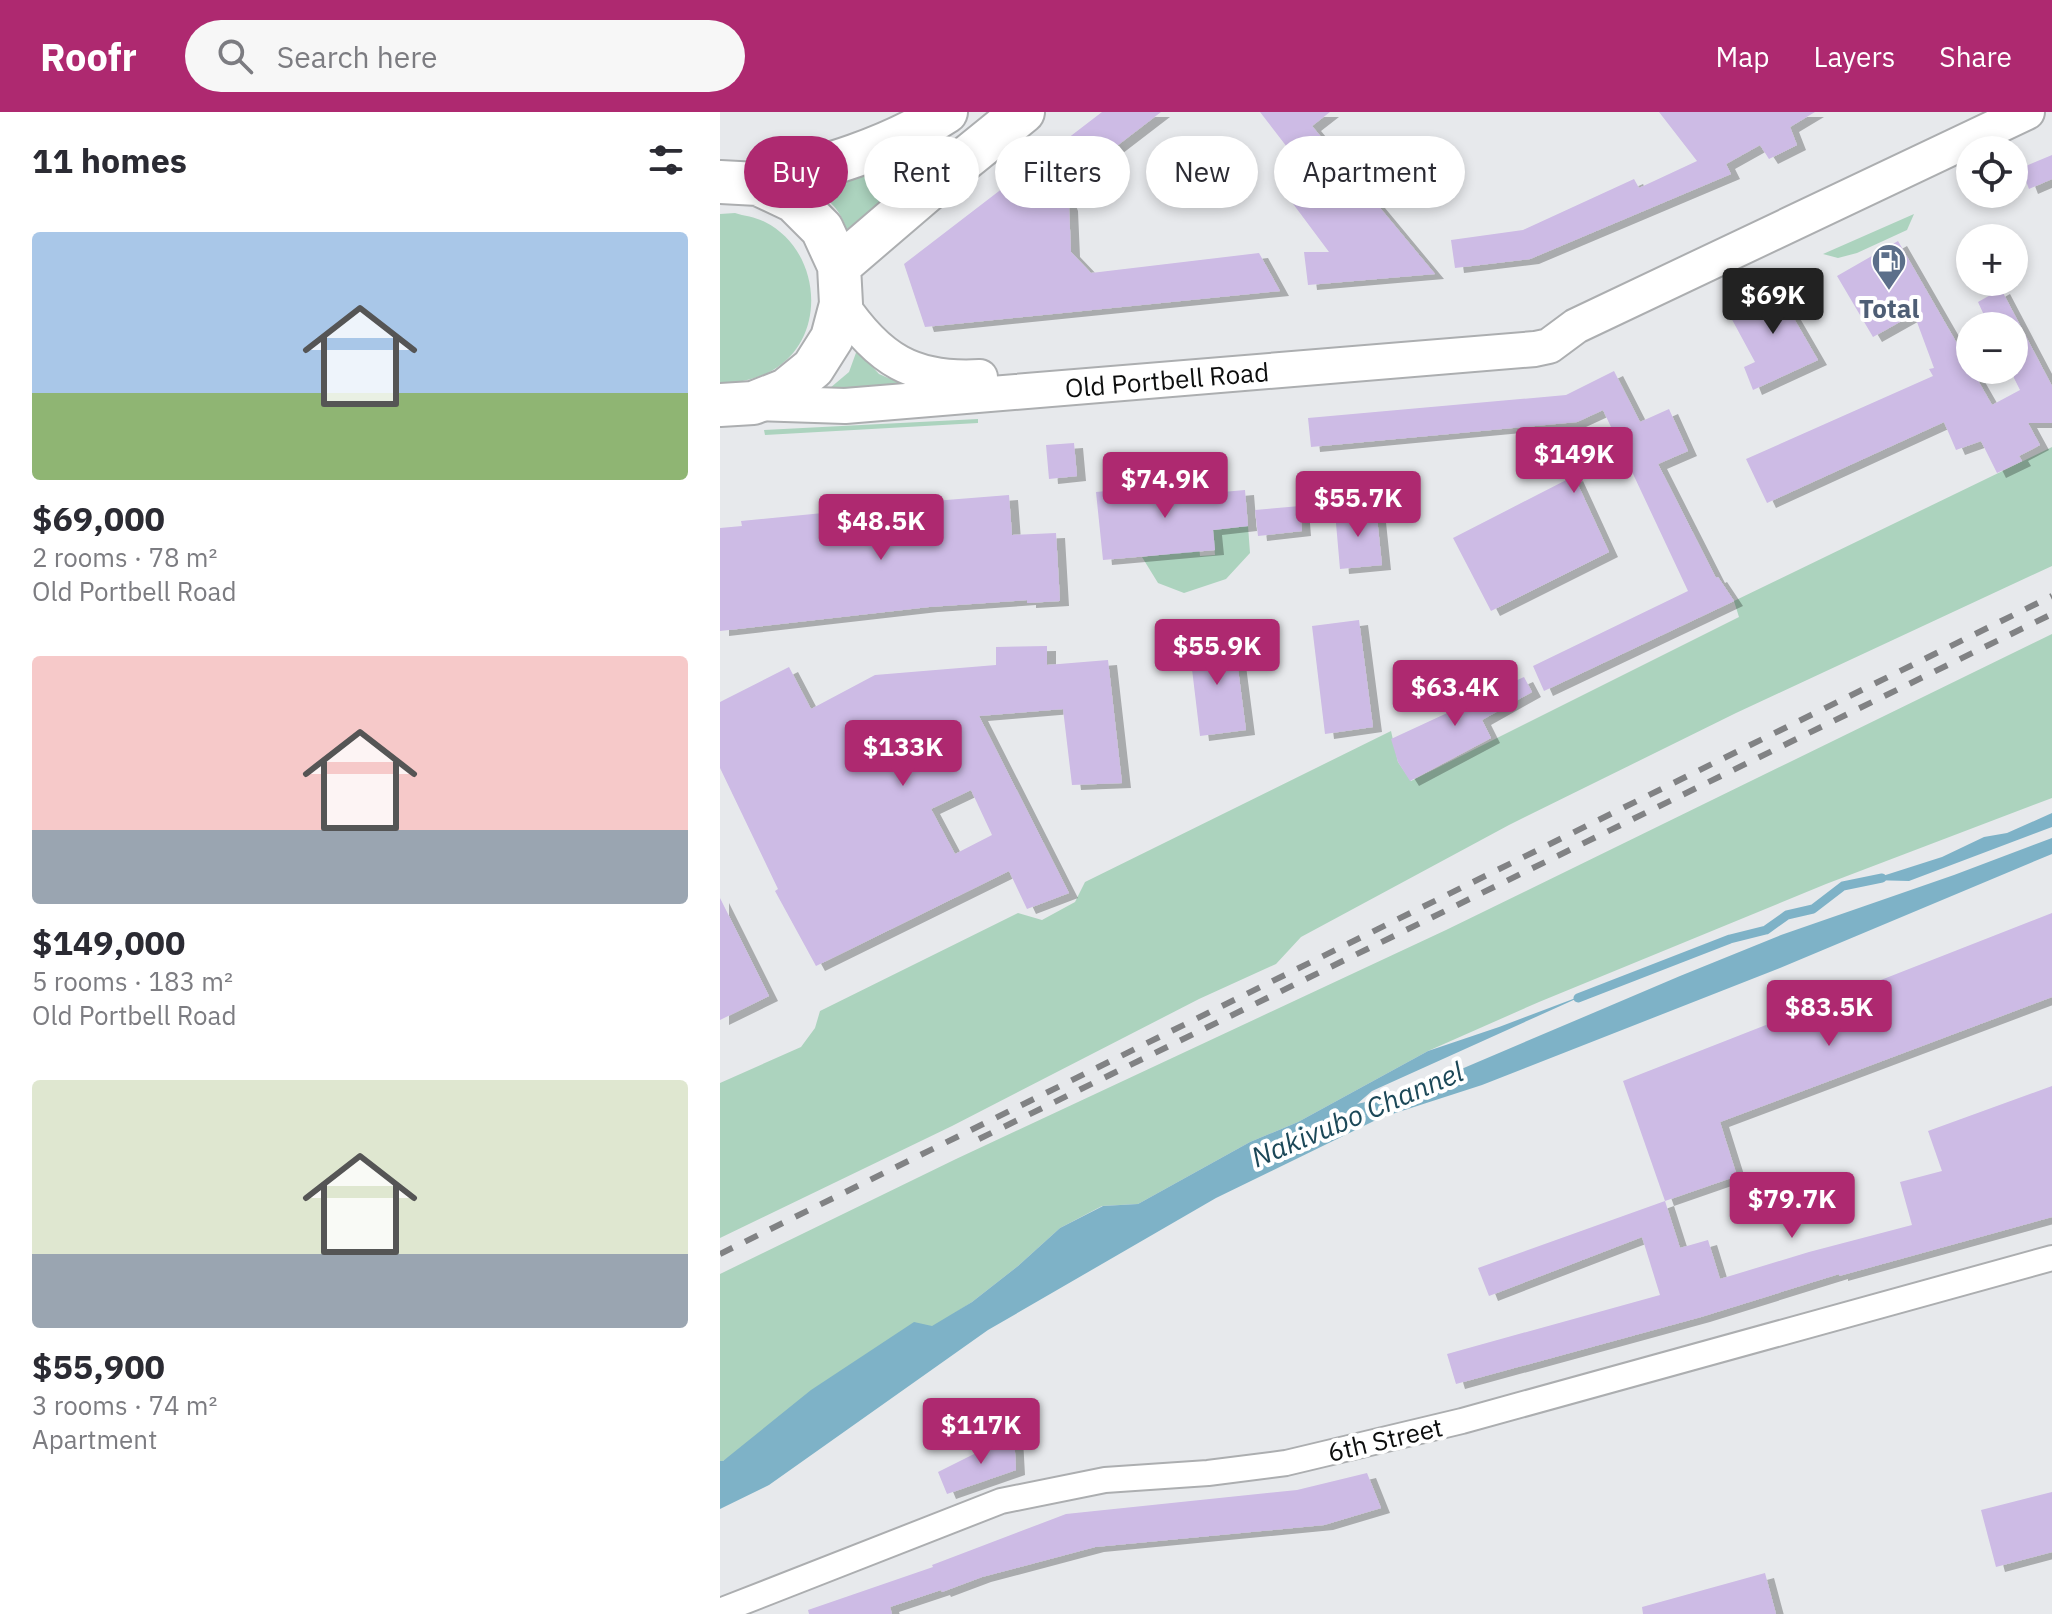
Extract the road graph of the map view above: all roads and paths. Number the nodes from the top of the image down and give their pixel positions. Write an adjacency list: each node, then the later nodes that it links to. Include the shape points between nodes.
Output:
1 (946, 112): 4 (highway, via 875,149 818,168)
2 (1023, 112): 5 (highway, via 944,176)
3 (2027, 112): 6 (main road, Old Portbell Road)
4 (739, 183): 5 (highway, via 794,201 804,210 822,229)
5 (840, 285): 6 (main road, Old Portbell Road, via 856,326 896,363 928,375 976,378); 7 (highway, via 832,338 813,368 786,390)
6 (1576, 326): 7 (main road, Old Portbell Road, via 1549,346 1535,349 845,406)
7 (736, 404)
8 (2052, 1258): 9 (street, 6th Street, via 1462,1421 1286,1463 1105,1480 1001,1501)
9 (720, 1611)

